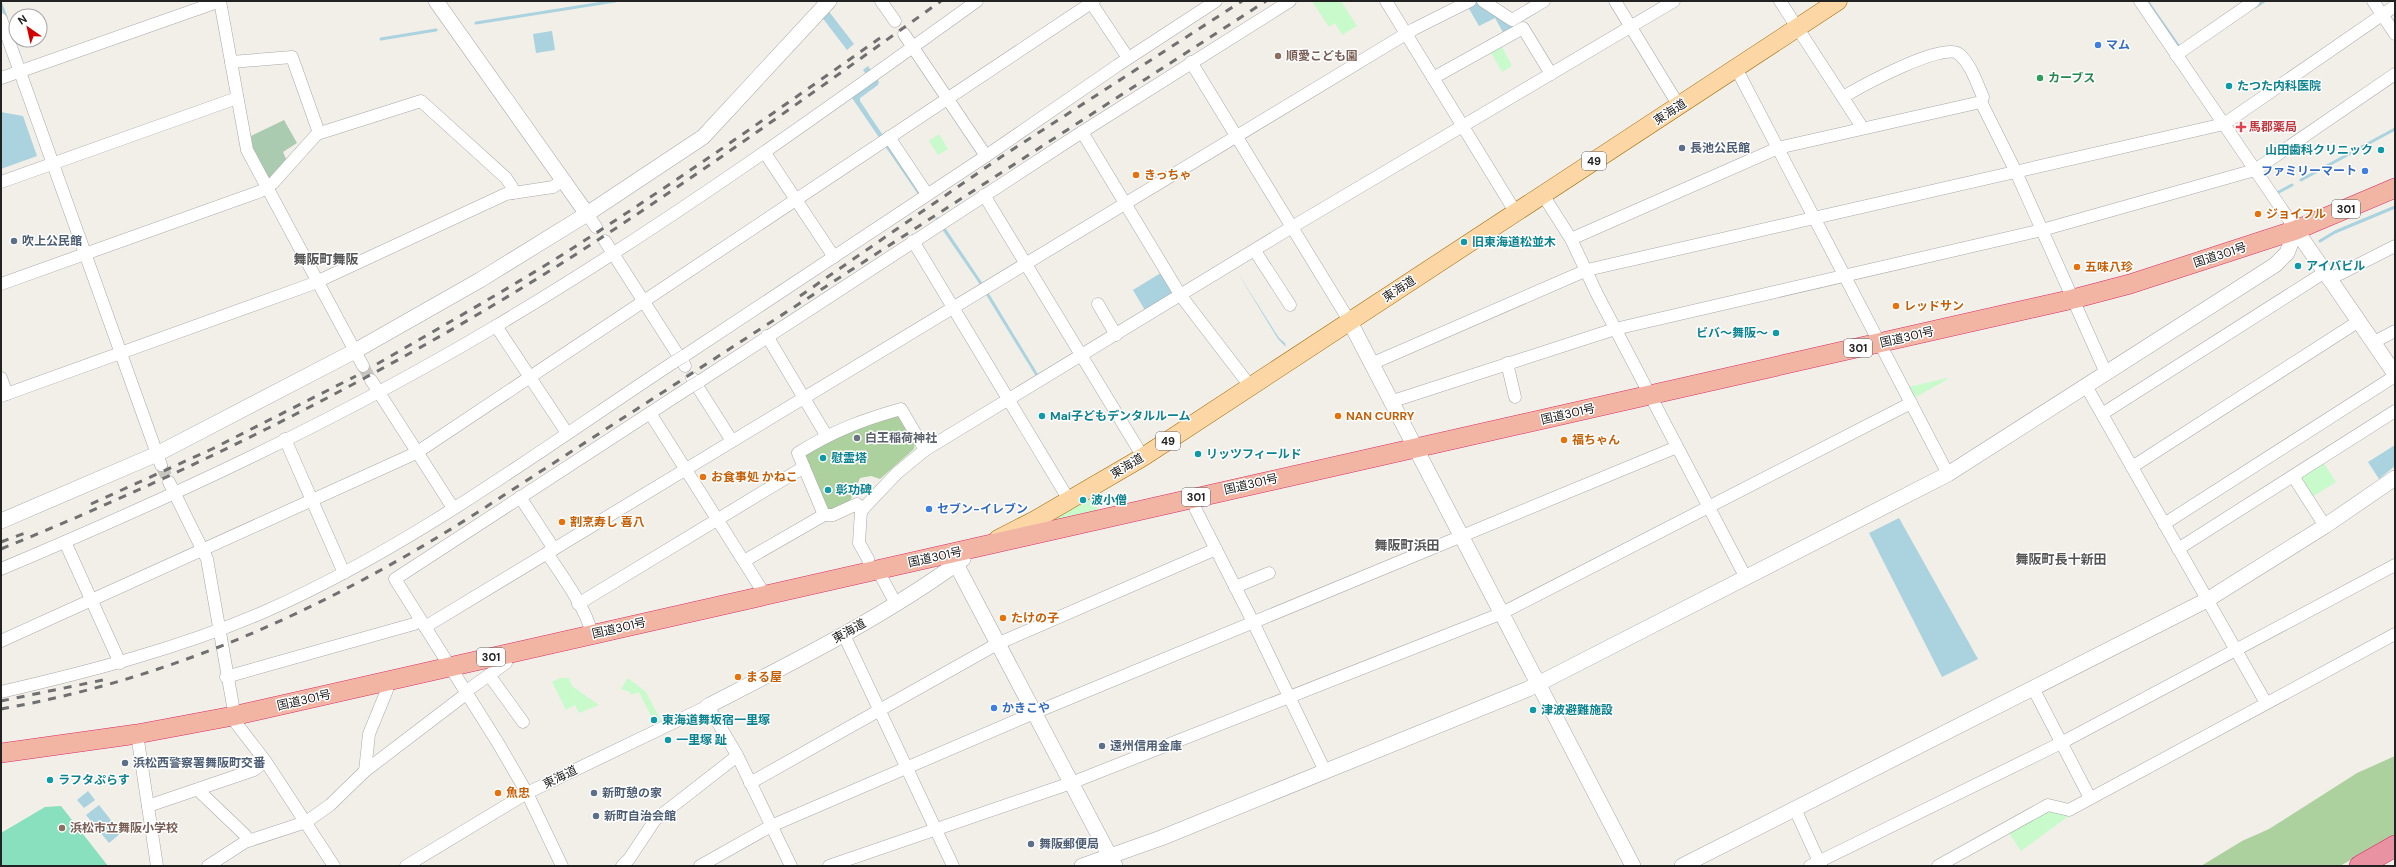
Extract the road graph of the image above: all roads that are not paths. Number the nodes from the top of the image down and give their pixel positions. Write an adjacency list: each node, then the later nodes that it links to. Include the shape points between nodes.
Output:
1 (220, 1): 32 (street); 35 (street)
2 (436, 1): 58 (street)
3 (881, 1): 23 (street)
4 (977, 1): 29 (street)
5 (1216, 1): 31 (street)
6 (1290, 1): 33 (street)
7 (1386, 1): 27 (street)
8 (1470, 1): 27 (street)
9 (1483, 1): 10 (street, via 1512,20)
10 (1544, 1)
11 (1615, 1): 24 (street)
12 (1674, 1): 24 (street)
13 (1780, 1): 25 (street)
14 (1838, 1): 25 (main road, 東海道 / 49)
15 (2140, 1): 30 (street)
16 (2254, 1): 30 (street)
17 (2373, 1): 21 (street)
18 (1092, 2): 31 (street); 42 (street)
19 (825, 5): 69 (street, via 703,137)
20 (2395, 6): 21 (street)
21 (2382, 15): 28 (street); 45 (street)
22 (1, 19): 35 (street)
23 (895, 21)
24 (1631, 27): 36 (street); 44 (street)
25 (1798, 28): 34 (main road, 東海道 / 49); 40 (street)
26 (904, 34): 29 (street)
27 (1406, 34): 39 (street); 50 (street)
28 (2395, 34)
29 (914, 47): 42 (street); 53 (street)
30 (2176, 54): 45 (street)
31 (1128, 58): 54 (street)
32 (231, 62): 41 (street); 49 (street, via 292,57)
33 (1192, 62): 48 (street); 50 (street)
34 (1736, 68): 44 (main road, 東海道 / 49); 52 (street)
35 (20, 72): 38 (street); 55 (street)
36 (1551, 74): 39 (street, via 1523,28); 46 (street)
37 (2395, 74): 56 (street)
38 (1, 78)
39 (1433, 78): 46 (street)
40 (1843, 97): 43 (street, via 1917,59 1953,52 1959,54 1973,74 1983,97); 47 (street)
41 (237, 98): 55 (street); 60 (street, via 247,150)
42 (948, 98): 51 (street); 54 (street)
43 (1981, 102): 47 (street); 57 (street)
44 (1679, 106): 63 (main road, 東海道 / 49)
45 (2224, 124): 56 (street); 57 (street)
46 (1462, 126): 68 (street); 72 (street)
47 (1861, 128): 52 (street)
48 (1082, 132): 64 (street); 67 (street)
49 (319, 133): 60 (street); 62 (street, via 420,101 506,178 512,186)
50 (1237, 136): 67 (street); 72 (street)
51 (886, 140): 65 (street); 66 (street)
52 (1778, 148): 70 (street); 75 (street)
53 (765, 153): 66 (street); 80 (street)
54 (986, 156): 65 (street)
55 (53, 163): 59 (street); 81 (street)
56 (2255, 170): 73 (street); 74 (street)
57 (2016, 172): 70 (street); 73 (street)
58 (563, 180): 62 (street, via 553,187); 69 (street)
59 (1, 182)
60 (266, 187): 81 (street, via 261,192); 87 (street)
61 (2395, 188): 74 (highway, 国道301号 / 301)
62 (513, 193): 87 (street)
63 (1544, 194): 68 (main road, 東海道 / 49); 75 (street)
64 (984, 195): 77 (street); 83 (street)
65 (924, 196): 82 (street)
66 (796, 200): 82 (street); 91 (street)
67 (1125, 203): 83 (street); 89 (street)
68 (1516, 212): 96 (main road, 東海道 / 49)
69 (588, 214): 71 (street); 104 (street, via 457,294)
70 (1815, 219): 84 (street); 85 (street)
71 (596, 227)
72 (1292, 227): 79 (street); 96 (street)
73 (2042, 230): 85 (street); 90 (street)
74 (2296, 230): 86 (street); 90 (highway, 国道301号 / 301, via 2130,284); 111 (street, via 2287,253 2274,264)
75 (1571, 239): 84 (street)
76 (605, 241): 80 (street)
77 (913, 242): 94 (street); 101 (street)
78 (2395, 246): 86 (street)
79 (1255, 251): 89 (street); 93 (street)
80 (613, 253): 91 (street); 97 (street)
81 (85, 254): 88 (street); 105 (street)
82 (834, 257): 107 (street)
83 (1026, 264): 94 (street); 106 (street)
84 (1587, 270): 98 (street); 109 (street)
85 (1844, 274): 98 (street); 103 (street)
86 (2328, 276): 95 (street); 129 (street)
87 (318, 282): 104 (street); 105 (street)
88 (1, 284)
89 (1181, 296): 100 (street); 117 (street)
90 (2073, 299): 103 (highway, 国道301号 / 301); 111 (street)
91 (644, 301): 107 (street); 113 (street)
92 (1098, 304): 100 (street)
93 (1290, 305)
94 (953, 308): 123 (street); 124 (street)
95 (2359, 321): 102 (street); 140 (street)
96 (1350, 322): 109 (street); 117 (main road, 東海道 / 49)
97 (496, 326): 113 (street); 119 (street)
98 (1615, 329): 108 (street); 121 (street)
99 (2395, 331): 102 (street)
100 (1116, 335): 106 (street)
101 (766, 336): 116 (street); 123 (street)
102 (2374, 342): 112 (street)
103 (1880, 343): 121 (highway, 国道301号 / 301); 126 (street)
104 (355, 351): 110 (street); 139 (street)
105 (121, 353): 120 (street); 139 (street)
106 (1082, 356): 124 (street); 138 (street)
107 (681, 361): 130 (street)
108 (1507, 363): 122 (street); 125 (street)
109 (1371, 364): 125 (street)
110 (363, 366)
111 (2106, 373): 118 (street)
112 (2395, 375): 158 (street)
113 (530, 377): 130 (street); 137 (street)
114 (1, 378): 120 (street)
115 (371, 380): 119 (street)
116 (694, 382): 128 (street); 133 (street)
117 (1250, 386): 138 (main road, 東海道 / 49)
118 (2086, 386): 129 (street); 143 (street)
119 (378, 392): 132 (street); 137 (street)
120 (4, 395)
121 (1650, 395): 134 (street); 135 (highway, 国道301号 / 301)
122 (1515, 397)
123 (803, 398): 131 (street); 133 (street)
124 (1008, 399): 136 (street); 151 (street)
125 (1390, 402): 135 (street)
126 (1911, 403): 143 (street); 152 (street)
127 (2395, 410): 144 (street)
128 (650, 413): 142 (street); 148 (street)
129 (2102, 414): 140 (street)
130 (567, 433): 153 (street)
131 (826, 435): 136 (street, via 855,422 901,409); 141 (street, via 798,453)
132 (285, 439): 147 (street); 150 (street)
133 (732, 441): 142 (street)
134 (1676, 447): 152 (street); 160 (street)
135 (1414, 449): 149 (highway, 国道301号 / 301); 160 (street)
136 (925, 450): 154 (street, via 904,466)
137 (416, 452): 150 (street); 153 (street)
138 (1143, 457): 151 (main road, 東海道 / 49)
139 (159, 459): 157 (street)
140 (2132, 466): 158 (street)
141 (804, 467): 155 (street); 156 (street)
142 (686, 469): 156 (street); 166 (street)
143 (1948, 474): 174 (street)
144 (2293, 476): 159 (street); 165 (street)
145 (2395, 478): 159 (street)
146 (169, 482): 147 (street)
147 (175, 493): 161 (street); 164 (street)
148 (520, 496): 166 (street); 183 (street, via 395,579)
149 (1193, 498): 162 (highway, 国道301号 / 301); 163 (street, via 1196,510)
150 (312, 500): 164 (street); 171 (street)
151 (1069, 500): 162 (main road, 東海道 / 49)
152 (1708, 507): 174 (street); 181 (street)
153 (452, 508): 171 (street)
154 (862, 509): 155 (street, via 857,504 833,515); 173 (street, via 859,518 859,543)
155 (824, 515): 168 (street)
156 (717, 519): 168 (street); 179 (street)
157 (1, 521)
158 (2164, 524): 165 (street)
159 (2325, 526): 178 (street)
160 (1460, 537): 181 (street); 182 (street)
161 (65, 542): 170 (street); 177 (street)
162 (979, 547): 167 (highway, 国道301号 / 301)
163 (1216, 549): 175 (street); 189 (street)
164 (203, 550): 177 (street); 184 (street, via 207,559)
165 (2178, 550): 178 (street)
166 (550, 551): 179 (street); 183 (street)
167 (954, 559): 173 (highway, 国道301号 / 301); 180 (street, 東海道); 189 (street)
168 (744, 561): 176 (street, via 760,587)
169 (2395, 565): 190 (street)
170 (1, 569)
171 (344, 573): 184 (street)
172 (1269, 573): 175 (street)
173 (876, 574): 176 (highway, 国道301号 / 301); 180 (street)
174 (1746, 578): 197 (street)
175 (1235, 586): 182 (street)
176 (762, 596): 185 (highway, 国道301号 / 301)
177 (91, 600): 188 (street); 192 (street)
178 (2207, 600): 190 (street); 198 (street)
179 (578, 604): 185 (street, via 590,624)
180 (896, 604): 187 (street, 東海道)
181 (1500, 614): 197 (street); 201 (street)
182 (1253, 622): 201 (street); 205 (street)
183 (423, 623): 193 (street); 195 (street)
184 (218, 630): 192 (street); 195 (street)
185 (592, 634): 191 (highway, 国道301号 / 301)
186 (2395, 634): 202 (street)
187 (844, 635): 203 (street, 東海道); 204 (street)
188 (1, 641)
189 (998, 644): 204 (street); 205 (street)
190 (2236, 650): 202 (street); 209 (street)
191 (504, 654): 193 (highway, 国道301号 / 301); 194 (street, via 506,663)
192 (120, 663): 199 (street)
193 (449, 667): 196 (highway, 国道301号 / 301); 200 (street)
194 (489, 675): 200 (street); 207 (street)
195 (226, 677): 206 (street)
196 (385, 682): 206 (highway, 国道301号 / 301); 214 (street, via 387,690 369,734)
197 (1540, 683): 215 (street); 242 (street)
198 (2033, 688): 209 (street); 222 (street)
199 (2, 690)
200 (465, 693): 214 (street); 219 (street)
201 (1290, 697): 215 (street); 217 (street)
202 (2266, 703): 220 (street)
203 (708, 706): 211 (street); 219 (street, 東海道)
204 (880, 710): 213 (street); 216 (street)
205 (1034, 713): 213 (street); 217 (street)
206 (233, 716): 208 (highway, 国道301号 / 301); 212 (street, via 248,742)
207 (523, 722)
208 (137, 734): 210 (highway, 国道301号 / 301); 221 (street)
209 (2061, 743): 220 (street); 230 (street)
210 (1, 753)
211 (737, 756): 216 (street); 236 (street, via 655,820)
212 (265, 761): 218 (street, via 254,770); 223 (street)
213 (908, 768): 224 (street); 225 (street)
214 (365, 771): 223 (street, via 330,805)
215 (1325, 771): 228 (street, via 1161,838)
216 (750, 783): 224 (street)
217 (1071, 783): 225 (street); 228 (street)
218 (198, 790): 221 (street); 226 (street, via 245,835)
219 (527, 793): 234 (street, 東海道); 235 (street)
220 (2090, 798): 244 (street, via 2069,810 2048,805)
221 (148, 806): 231 (street)
222 (1795, 809): 230 (street); 243 (street)
223 (306, 822): 226 (street); 233 (street)
224 (771, 826): 237 (street); 238 (street)
225 (936, 829): 239 (street); 240 (street)
226 (247, 841): 232 (street)
227 (2395, 846): 245 (highway)
228 (1112, 861): 241 (street)
229 (2395, 863): 246 (highway)
230 (1817, 864)
231 (157, 866)
232 (208, 866)
233 (334, 866)
234 (406, 866)
235 (562, 866)
236 (622, 866)
237 (700, 866)
238 (791, 866)
239 (829, 866)
240 (953, 866)
241 (1082, 866)
242 (1634, 866)
243 (1682, 866)
244 (1938, 866)
245 (2360, 866)
246 (2389, 866)

